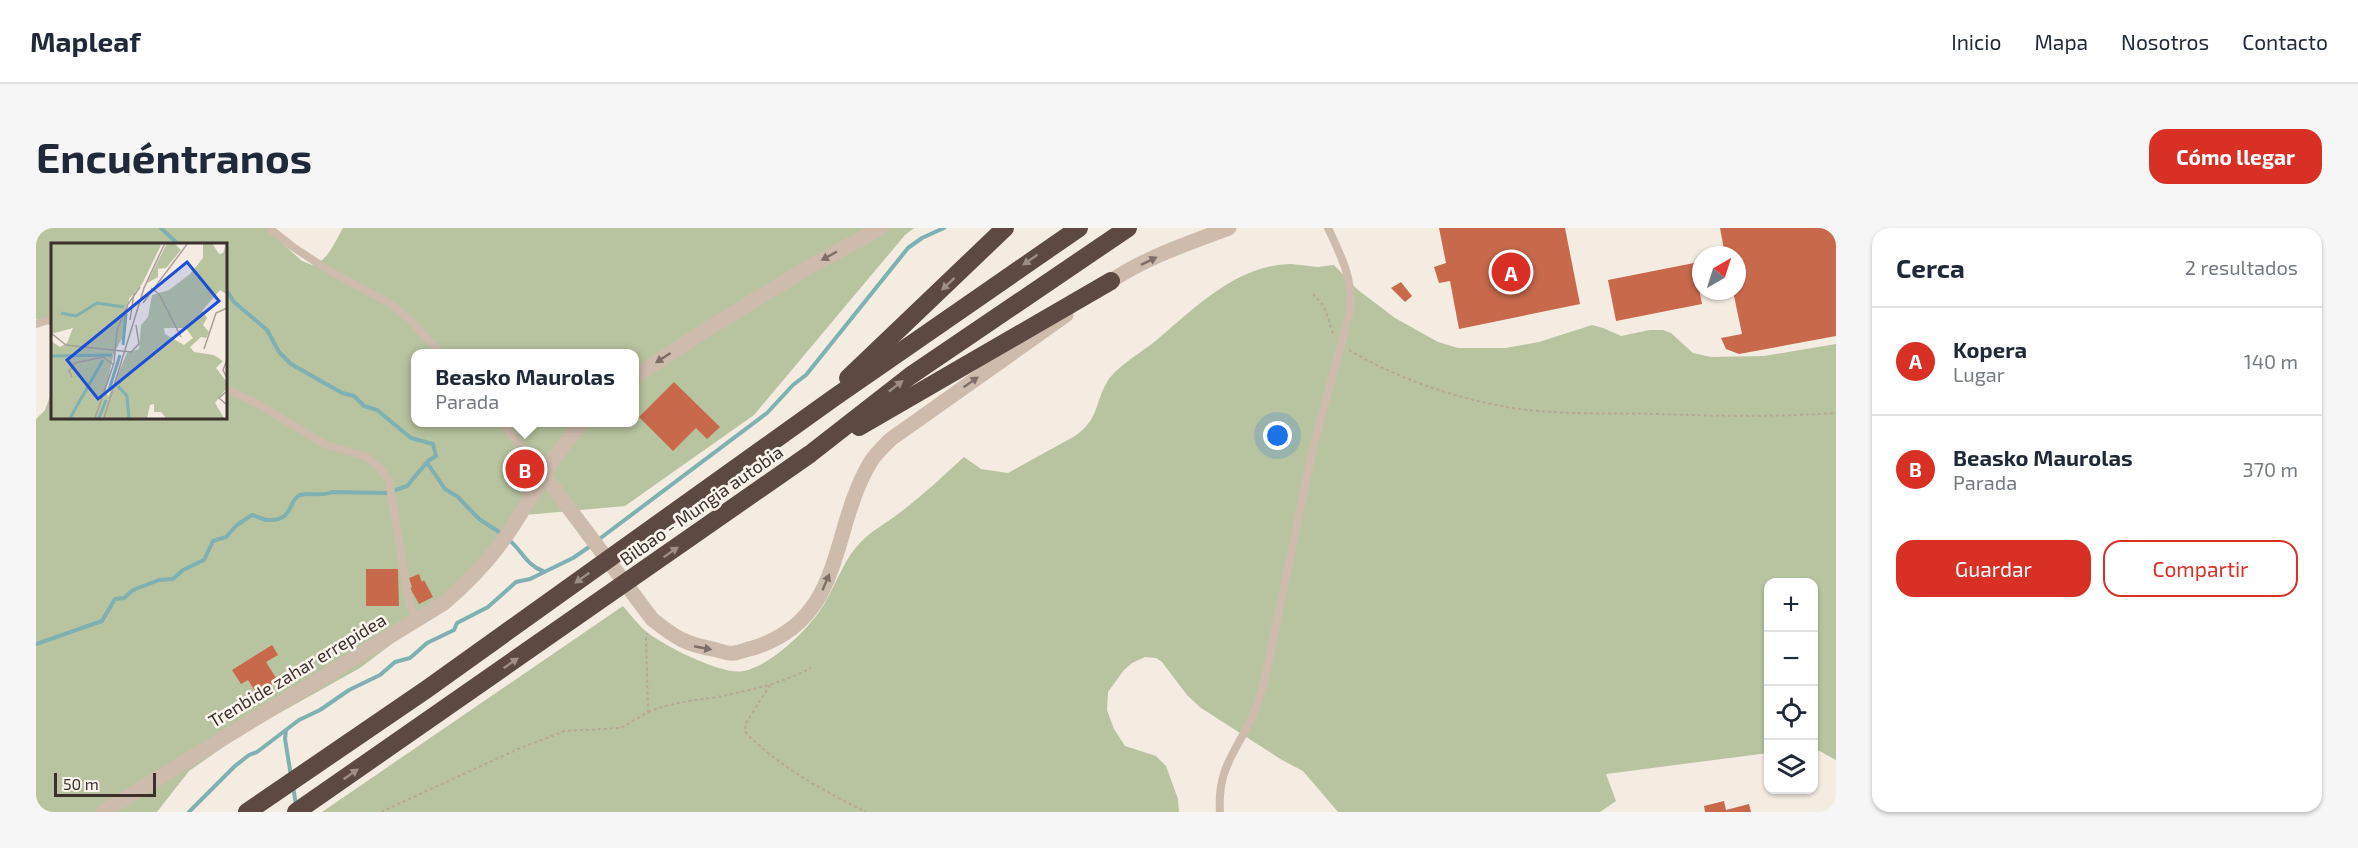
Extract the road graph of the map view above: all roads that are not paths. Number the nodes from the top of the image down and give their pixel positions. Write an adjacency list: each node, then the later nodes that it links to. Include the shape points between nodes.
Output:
1 (269, 228): 11 (lane, via 327,270 391,304)
2 (881, 228): 12 (street, one-way to 12, via 809,267)
3 (1005, 228): 14 (highway, one-way to 14, via 852,373)
4 (1078, 228): 14 (highway, Bilbao - Mungia autobia, one-way to 14)
5 (1128, 228): 17 (highway, Bilbao - Mungia autobia, one-way to 5, via 910,376)
6 (1229, 228): 8 (street, one-way to 6, via 1163,254)
7 (1328, 228): 23 (lane, via 1352,290 1350,311 1312,453 1265,679 1253,714 1226,763)
8 (1111, 281): 17 (highway); 18 (street, one-way to 8, via 652,619 671,634 690,645 733,654 774,641 807,615 820,597 838,554 859,483 871,460 916,419)
9 (51, 319): 10 (lane)
10 (36, 324)
11 (436, 349)
12 (639, 374)
13 (226, 388): 19 (lane, via 326,445 365,456 378,466 389,480 409,602)
14 (835, 397): 22 (highway, Bilbao - Mungia autobia, one-way to 22, via 437,682)
15 (504, 427): 18 (lane)
16 (579, 427): 18 (street, Trenbide zahar errepidea)
17 (810, 454): 20 (highway, Bilbao - Mungia autobia, one-way to 17)
18 (544, 475): 19 (street, Trenbide zahar errepidea, via 513,526 467,584)
19 (417, 621): 21 (street, Trenbide zahar errepidea)
20 (299, 810)
21 (102, 812)
22 (247, 812)
23 (1220, 812)

